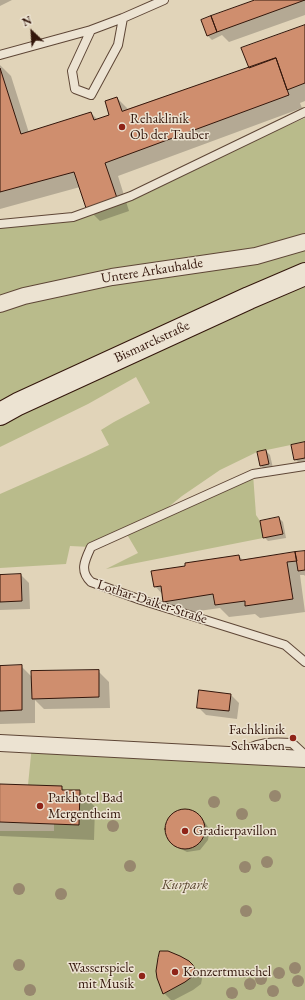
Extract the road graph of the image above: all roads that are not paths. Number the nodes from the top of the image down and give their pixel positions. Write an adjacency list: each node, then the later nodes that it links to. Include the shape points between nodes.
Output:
1 (164, 0): 2 (lane)
2 (123, 18): 3 (lane); 3 (lane, via 118,45 91,95 75,89 72,71)
3 (91, 30): 4 (lane)
4 (0, 55)
5 (305, 112): 6 (lane, via 131,196 73,217)
6 (0, 224)
7 (305, 242): 9 (street, Untere Arkauhalde, via 256,256 112,277 24,296)
8 (305, 274): 10 (street, Bismarckstraße)
9 (0, 304)
10 (0, 414)
11 (305, 466): 12 (lane, Lothar-Daiker-Straße, via 253,474 91,547 84,563 86,577 92,582 141,600 285,644)
12 (305, 662)
13 (0, 744): 15 (street)
14 (305, 755): 15 (lane, via 292,743 278,742 251,747)
15 (240, 756): 16 (street)
16 (305, 759)

